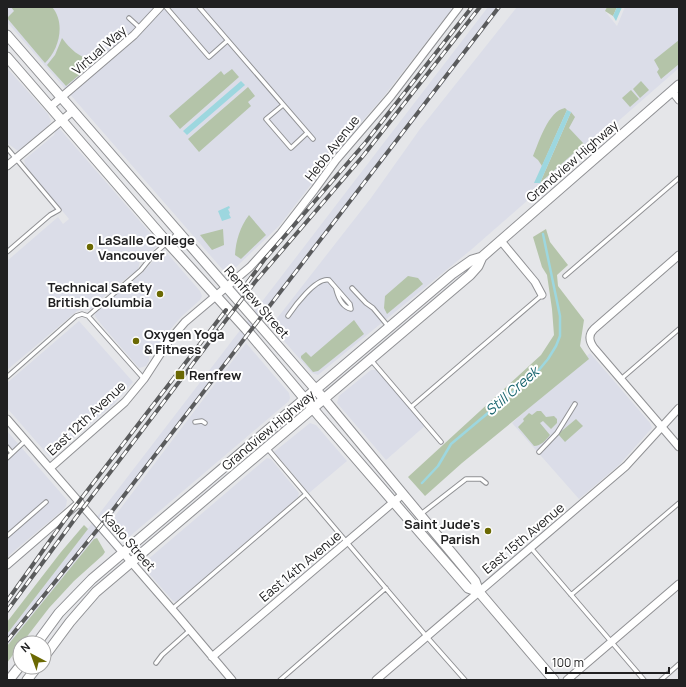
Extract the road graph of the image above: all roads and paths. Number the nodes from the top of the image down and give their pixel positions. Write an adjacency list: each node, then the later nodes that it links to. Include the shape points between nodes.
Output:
1 (160, 7): 6 (street, Virtual Way)
2 (166, 7): 8 (lane, via 209,57)
3 (198, 7): 8 (lane)
4 (459, 7): 31 (street, Hebb Avenue, via 391,96 336,160 281,234 250,267)
5 (129, 18): 6 (lane)
6 (140, 28): 12 (street, Virtual Way, via 134,36)
7 (7, 35): 12 (street, Renfrew Street)
8 (227, 41): 14 (lane)
9 (7, 57): 15 (street, Renfrew Street)
10 (679, 85): 11 (street, Grandview Highway)
11 (672, 91): 13 (street); 25 (street, Grandview Highway)
12 (61, 98): 15 (street, Virtual Way); 16 (street, Renfrew Street)
13 (679, 100)
14 (283, 105): 18 (lane); 18 (lane, via 266,119 291,148)
15 (50, 107): 17 (street, Renfrew Street)
16 (72, 111): 17 (street); 24 (street, Renfrew Street)
17 (62, 120): 21 (street); 26 (street, Renfrew Street)
18 (307, 133): 19 (lane)
19 (313, 139)
20 (7, 148): 21 (lane)
21 (16, 159): 22 (street); 27 (lane, via 59,210)
22 (7, 166)
23 (679, 178): 30 (lane)
24 (178, 232): 26 (lane); 31 (street, Renfrew Street)
25 (501, 241): 29 (street, Grandview Highway); 33 (street, via 535,282)
26 (167, 242): 34 (street, Renfrew Street); 36 (lane, via 142,270)
27 (7, 252)
28 (679, 255): 43 (street, via 592,331 590,338 594,348)
29 (482, 257): 38 (street, Grandview Highway, via 464,265); 40 (street, Grandview Highway, via 470,275)
30 (565, 276)
31 (226, 287): 34 (street, Hebb Avenue); 44 (street, Renfrew Street)
32 (352, 288): 38 (lane)
33 (542, 295): 48 (lane)
34 (216, 296): 42 (street, East 12th Avenue, via 185,322 168,342); 45 (street, Renfrew Street)
35 (351, 309): 37 (lane, via 350,304 326,279 320,281 296,304)
36 (88, 316): 41 (lane, via 76,316); 42 (lane)
37 (288, 316)
38 (388, 327): 44 (street, Grandview Highway)
39 (679, 329): 43 (lane)
40 (370, 360): 46 (street, Grandview Highway); 48 (lane)
41 (7, 376)
42 (144, 379): 63 (street, East 12th Avenue, via 125,402)
43 (621, 379): 54 (street)
44 (315, 389): 45 (street, Grandview Highway); 46 (street, Renfrew Street)
45 (304, 399): 50 (street, Renfrew Street); 75 (street, Grandview Highway)
46 (324, 399): 50 (street, Grandview Highway); 66 (street, Renfrew Street)
47 (575, 404): 60 (lane, via 557,433)
48 (411, 407): 56 (lane)
49 (679, 408): 54 (street, East 15th Avenue)
50 (313, 409): 59 (street, Grandview Highway); 67 (street, Renfrew Street)
51 (7, 419): 55 (street, Kaslo Street)
52 (194, 422): 53 (lane)
53 (205, 423)
54 (662, 426): 58 (street); 74 (street, East 15th Avenue, via 626,466)
55 (26, 440): 61 (lane); 63 (street, Kaslo Street)
56 (441, 442)
57 (7, 447): 61 (lane)
58 (679, 447)
59 (267, 448): 65 (lane); 76 (street, Grandview Highway)
60 (539, 452)
61 (12, 453): 62 (lane)
62 (7, 458)
63 (50, 468): 69 (street, Kaslo Street)
64 (486, 483): 71 (lane, via 481,479 466,478)
65 (306, 494): 73 (lane); 82 (lane)
66 (403, 494): 67 (street, East 14th Avenue); 71 (street, Renfrew Street)
67 (394, 501): 73 (street, East 14th Avenue); 80 (street, Renfrew Street, via 468,588)
68 (46, 502): 72 (lane)
69 (80, 502): 75 (street, Kaslo Street); 77 (street)
70 (679, 503): 81 (lane)
71 (420, 515): 80 (street, Renfrew Street, via 475,581)
72 (7, 536)
73 (346, 542): 79 (lane); 88 (street, East 14th Avenue)
74 (531, 548): 80 (street, East 15th Avenue); 81 (lane)
75 (123, 552): 76 (street, Kaslo Street); 84 (street, Grandview Highway, via 76,595)
76 (132, 562): 82 (street, Kaslo Street); 87 (street, Grandview Highway, via 96,592)
77 (7, 565)
78 (679, 584): 86 (street)
79 (386, 588): 85 (lane); 92 (lane)
80 (479, 592): 85 (street, East 15th Avenue); 95 (street, Renfrew Street)
81 (571, 595): 86 (lane)
82 (172, 609): 83 (street, Kaslo Street)
83 (190, 630): 88 (street, Kaslo Street); 89 (lane)
84 (43, 635)
85 (427, 637): 93 (street, East 15th Avenue); 94 (lane)
86 (611, 642): 96 (street); 97 (lane)
87 (52, 646)
88 (212, 657): 91 (street, Kaslo Street)
89 (156, 663)
90 (679, 664): 98 (lane)
91 (232, 680)
92 (280, 680)
93 (376, 680)
94 (465, 680)
95 (554, 680)
96 (567, 680)
97 (644, 680)
98 (661, 680)

